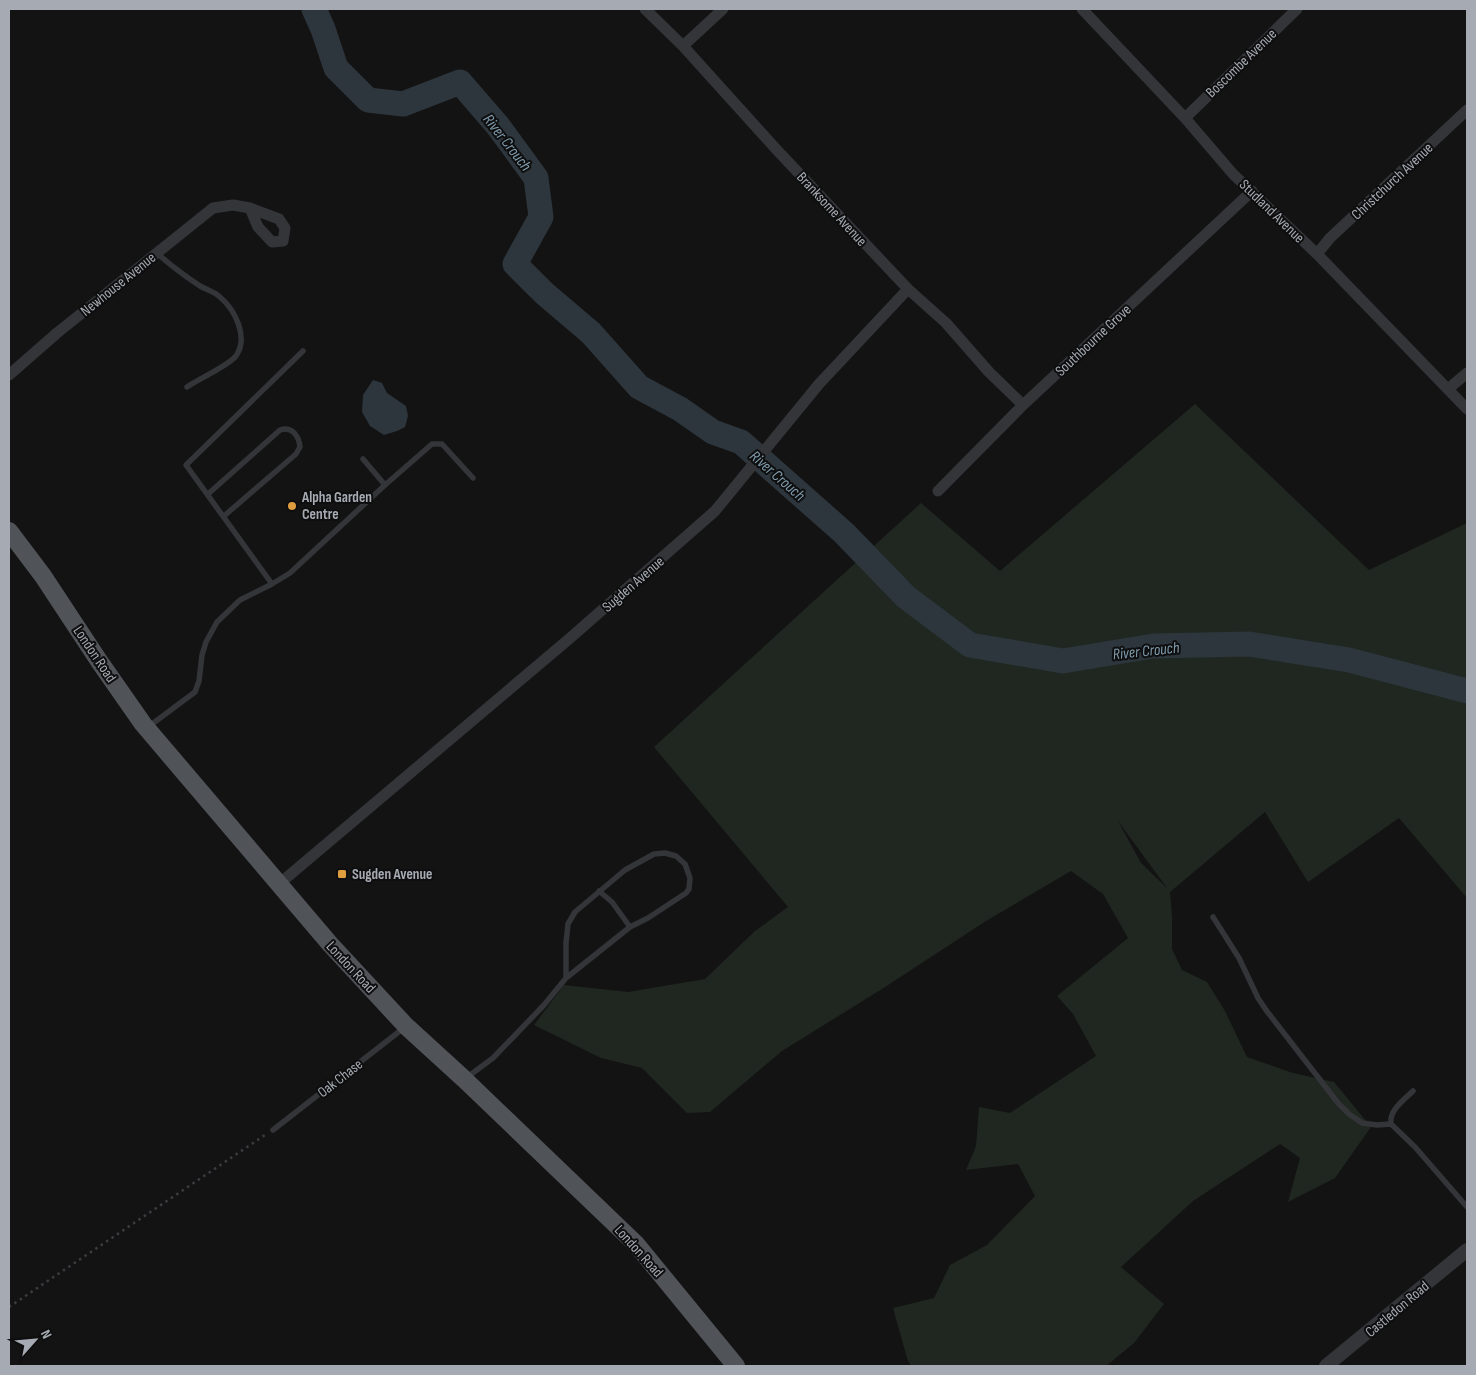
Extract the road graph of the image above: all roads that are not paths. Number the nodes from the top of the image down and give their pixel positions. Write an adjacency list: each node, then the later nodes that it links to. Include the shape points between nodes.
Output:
1 (645, 9): 5 (street, Branksome Avenue)
2 (723, 9): 5 (street)
3 (1082, 9): 7 (street, Studland Avenue)
4 (1297, 9): 7 (street, Boscombe Avenue)
5 (683, 46): 12 (street, Branksome Avenue)
6 (1467, 110): 11 (street, Christchurch Avenue, via 1330,238)
7 (1185, 118): 8 (street, Studland Avenue, via 1233,174)
8 (1252, 191): 11 (street, Studland Avenue); 18 (street, Southbourne Grove)
9 (250, 208): 10 (street, Newhouse Avenue, via 233,205 213,208)
10 (158, 253): 15 (street, Newhouse Avenue); 16 (lane, via 186,277 218,295 236,318 240,331 241,344 236,356)
11 (1317, 254): 17 (street, Studland Avenue)
12 (908, 289): 18 (street, Branksome Avenue, via 946,323 989,372); 29 (street, Sugden Avenue, via 819,384 715,511 570,639)
13 (303, 351): 24 (lane, via 186,465)
14 (1467, 373): 17 (street)
15 (9, 375)
16 (187, 387)
17 (1448, 389): 19 (street, Studland Avenue)
18 (1024, 405): 23 (street, Southbourne Grove)
19 (1467, 408)
20 (363, 459): 22 (lane)
21 (473, 478): 22 (lane, via 442,444 432,444)
22 (385, 485): 27 (lane, via 290,573)
23 (938, 492)
24 (208, 494): 25 (lane); 25 (lane, via 280,430 292,430 297,436 300,447 296,454)
25 (224, 516): 27 (lane)
26 (9, 532): 28 (main road, London Road, via 43,576)
27 (272, 584): 28 (lane, via 240,600 217,622 206,642 195,692)
28 (146, 728): 29 (main road, London Road)
29 (279, 884): 34 (main road, London Road)
30 (600, 891): 32 (lane); 32 (lane, via 625,870 654,854 665,852 685,864 690,878 686,893); 33 (lane, via 570,918)
31 (1213, 917): 37 (lane, via 1266,1010 1338,1104 1362,1123)
32 (630, 927): 33 (lane)
33 (566, 978): 35 (lane, via 493,1058)
34 (406, 1026): 35 (main road, London Road); 38 (lane, Oak Chase)
35 (464, 1079): 41 (main road, London Road, via 636,1244)
36 (1413, 1091): 37 (lane, via 1392,1113)
37 (1391, 1124): 39 (lane)
38 (273, 1130)
39 (1467, 1207)
40 (1467, 1250): 42 (street, Castledon Road)
41 (736, 1366)
42 (1326, 1366)

